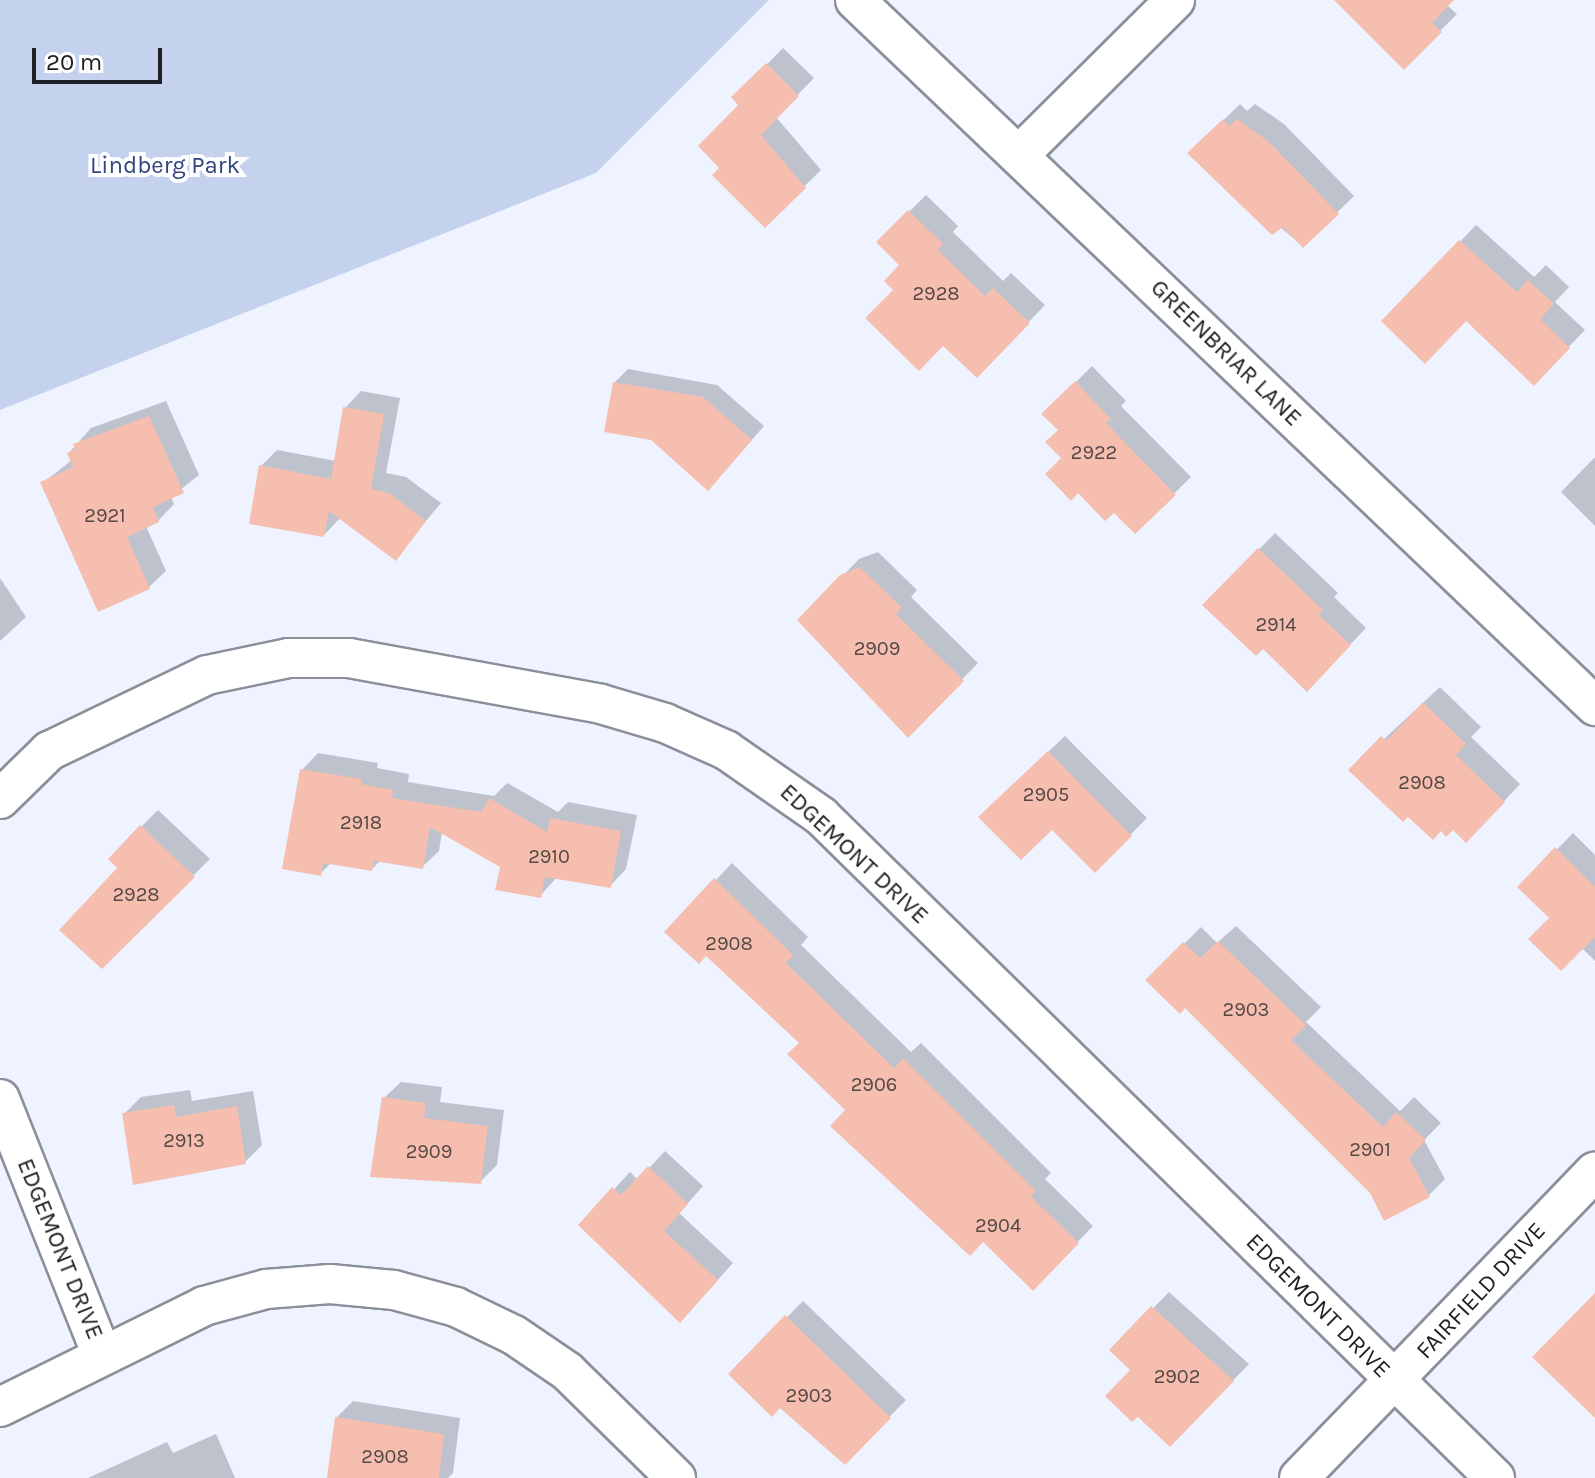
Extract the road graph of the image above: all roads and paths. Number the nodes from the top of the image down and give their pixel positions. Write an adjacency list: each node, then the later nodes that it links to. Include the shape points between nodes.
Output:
1 (855, 0): 3 (street, GREENBRIAR LANE)
2 (1175, 0): 3 (street)
3 (1019, 155): 4 (street, GREENBRIAR LANE)
4 (1595, 706)
5 (0, 799): 9 (street, EDGEMONT DRIVE, via 49,751 207,675 289,658 349,658 601,704 665,723 726,750 821,816)
6 (0, 1099): 8 (street, EDGEMONT DRIVE)
7 (1595, 1171): 9 (street, FAIRFIELD DRIVE)
8 (102, 1355): 10 (street); 11 (street, via 204,1306 266,1289 330,1284 394,1290 456,1307 514,1335 567,1371)
9 (1396, 1382): 12 (street, FAIRFIELD DRIVE); 13 (street, EDGEMONT DRIVE)
10 (0, 1407)
11 (676, 1478)
12 (1299, 1478)
13 (1495, 1478)

